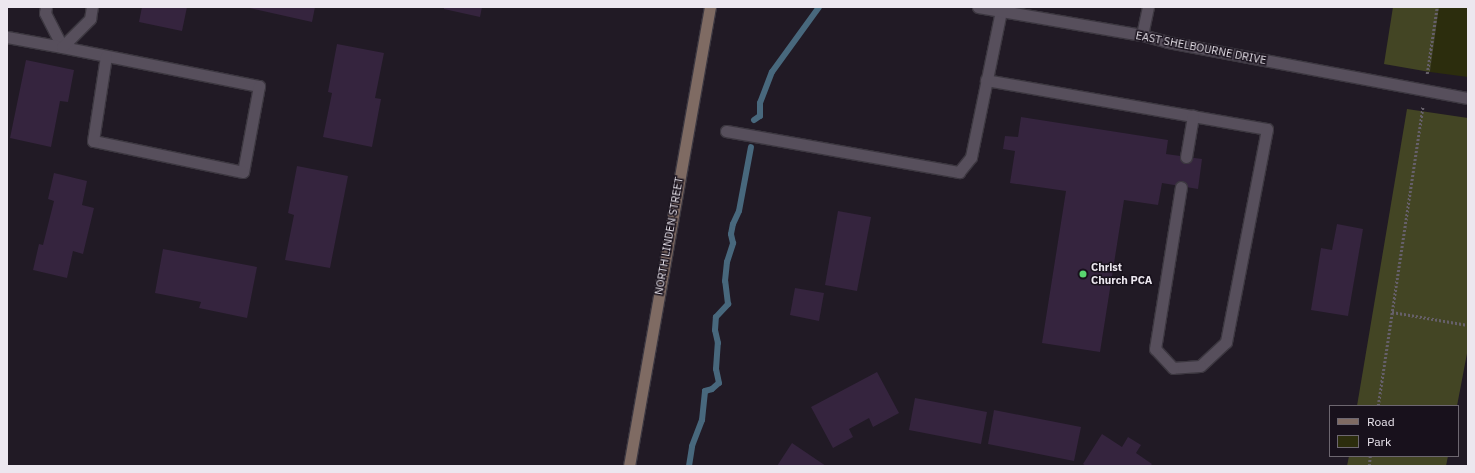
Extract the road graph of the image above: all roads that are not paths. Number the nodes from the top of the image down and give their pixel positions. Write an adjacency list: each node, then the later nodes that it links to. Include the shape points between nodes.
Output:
1 (46, 7): 9 (street, via 45,13)
2 (92, 7): 9 (street, via 90,19)
3 (710, 7): 17 (main road, NORTH LINDEN STREET)
4 (978, 7): 6 (street, EAST SHELBOURNE DRIVE)
5 (1148, 7): 7 (street)
6 (1001, 11): 7 (street, EAST SHELBOURNE DRIVE); 11 (street)
7 (1142, 36): 12 (street, EAST SHELBOURNE DRIVE, via 1424,92)
8 (7, 38): 9 (street)
9 (62, 47): 10 (street)
10 (106, 56): 10 (street, via 259,86 243,172 93,141)
11 (986, 80): 13 (street); 14 (street, via 971,157 959,172)
12 (1468, 98)
13 (1193, 116): 15 (street); 16 (street, via 1267,129 1226,342 1200,366 1173,368 1155,349)
14 (726, 131)
15 (1186, 157)
16 (1181, 186)
17 (629, 466)

